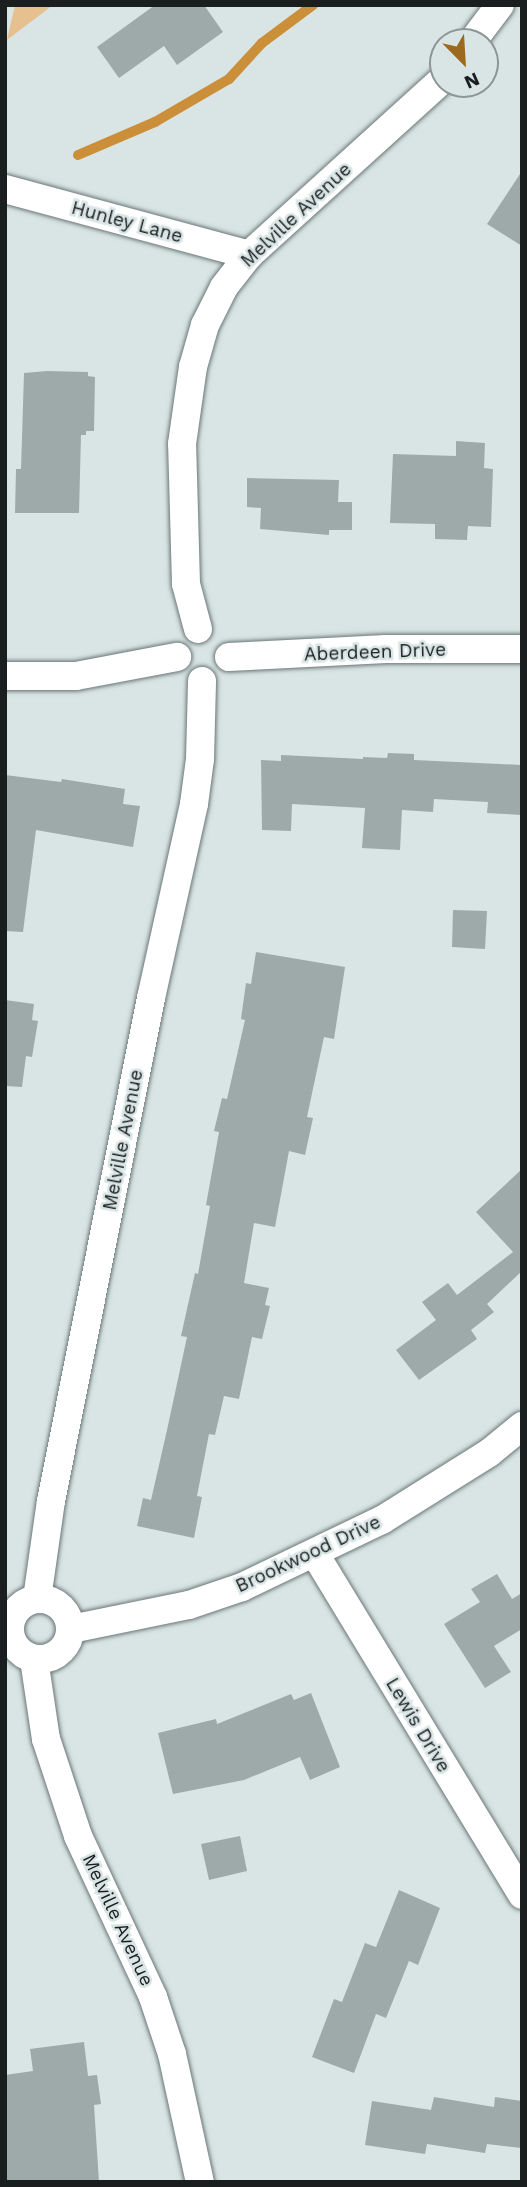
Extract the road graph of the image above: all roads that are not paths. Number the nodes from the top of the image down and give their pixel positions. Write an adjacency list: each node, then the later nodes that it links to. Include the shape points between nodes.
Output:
1 (500, 5): 2 (street)
2 (483, 28)
3 (429, 92): 5 (street, Melville Avenue)
4 (5, 188): 5 (street, Hunley Lane)
5 (249, 255): 6 (street, Melville Avenue, via 224,287 205,325 193,367 182,444 186,584)
6 (198, 629): 8 (street, via 179,645); 9 (street, via 221,636)
7 (522, 649): 9 (street, Aberdeen Drive, via 386,649)
8 (177, 657): 10 (street, via 76,676); 11 (street, via 181,669)
9 (229, 657): 11 (street, via 220,675)
10 (5, 676)
11 (202, 681): 14 (street, Melville Avenue, via 194,804 51,1501)
12 (522, 1426): 13 (street, Brookwood Drive, via 446,1482)
13 (315, 1554): 15 (street, Brookwood Drive, via 189,1605); 18 (street, Lewis Drive)
14 (37, 1599): 15 (street, via 60,1606); 16 (street, via 16,1610)
15 (71, 1629): 17 (street, via 69,1640 55,1655)
16 (8, 1639): 17 (street)
17 (34, 1659): 19 (street, Melville Avenue, via 46,1739 78,1836 153,1997 172,2054)
18 (522, 1895)
19 (200, 2182)

